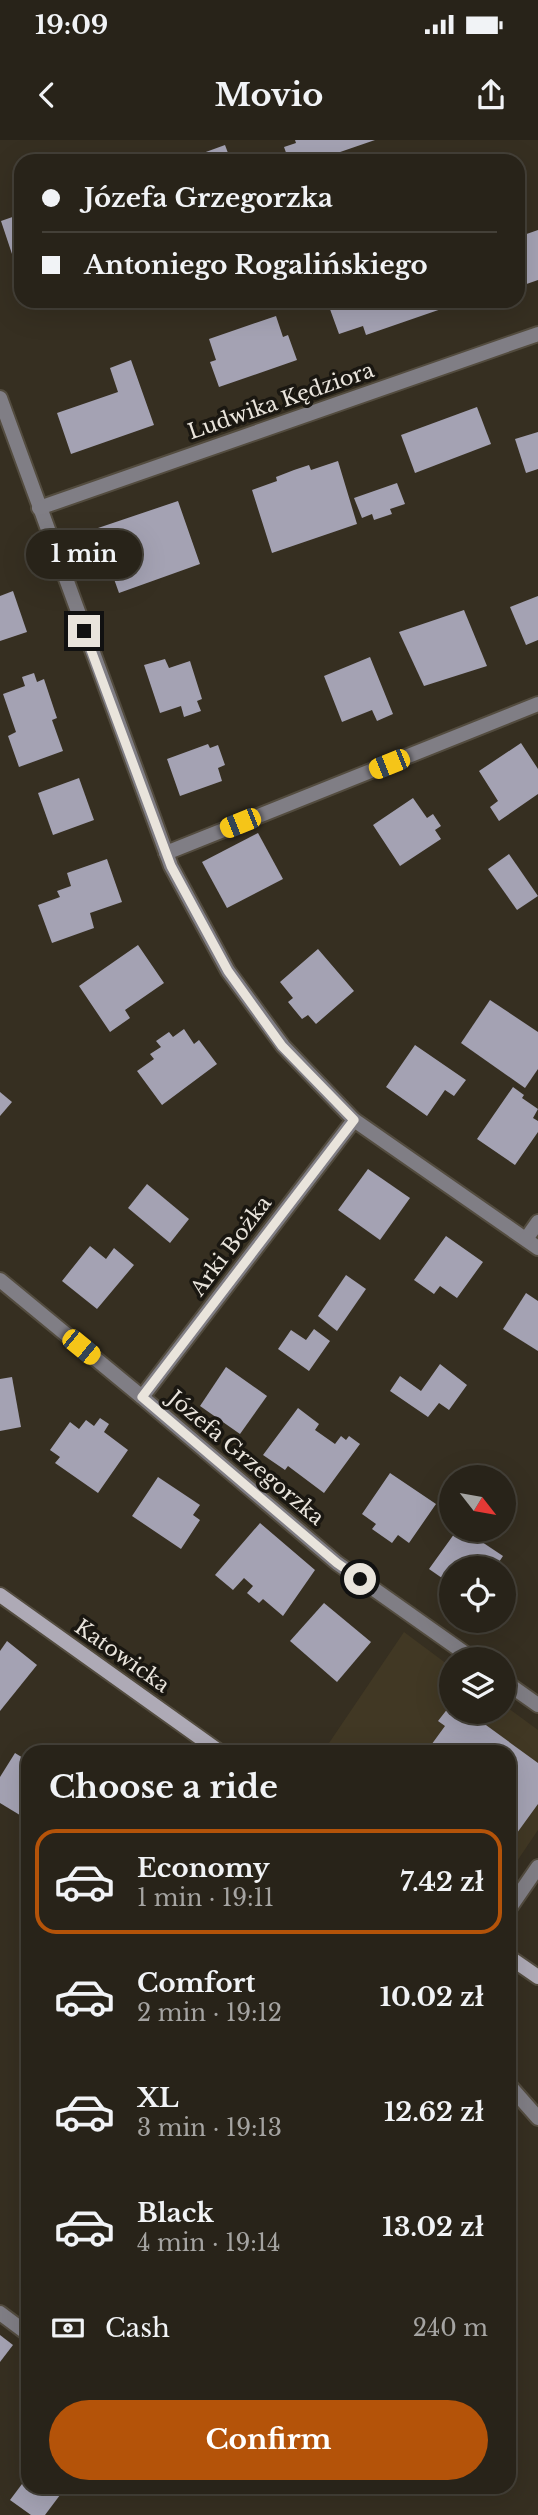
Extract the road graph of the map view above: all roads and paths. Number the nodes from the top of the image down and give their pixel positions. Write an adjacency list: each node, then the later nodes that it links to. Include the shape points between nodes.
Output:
1 (538, 334): 3 (street, Ludwika Kędziora)
2 (0, 398): 3 (street)
3 (39, 509): 5 (street)
4 (538, 704): 5 (street)
5 (166, 853): 6 (street, via 228,971 282,1046)
6 (354, 1120): 8 (street); 10 (street, Arki Bożka)
7 (538, 1222): 8 (street)
8 (532, 1244)
9 (0, 1280): 10 (street, Józefa Grzegorzka)
10 (142, 1397): 12 (street, Józefa Grzegorzka, via 337,1563)
11 (0, 1595): 15 (street, Katowicka)
12 (456, 1647)
13 (516, 1689): 14 (street)
14 (538, 1705)
15 (210, 1745)
16 (538, 1867): 17 (street)
17 (516, 1899)
18 (516, 1962): 19 (street)
19 (538, 1977)
20 (516, 2093): 21 (street)
21 (538, 2118)
22 (0, 2313): 23 (street)
23 (21, 2329)

